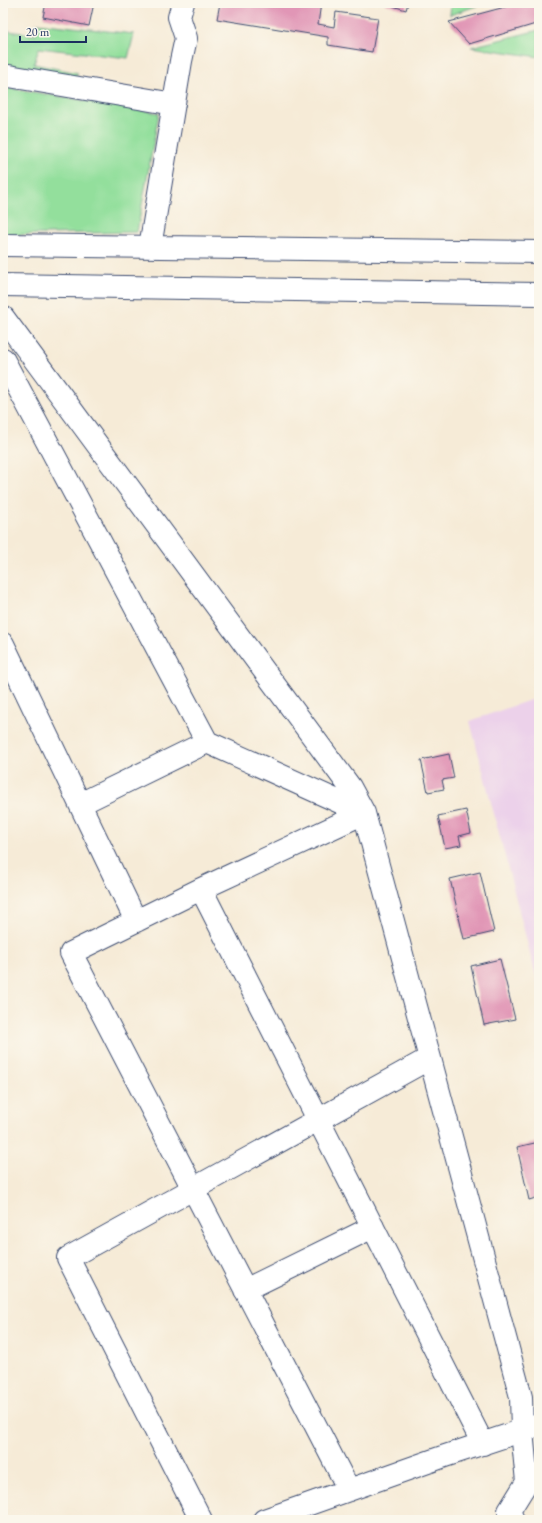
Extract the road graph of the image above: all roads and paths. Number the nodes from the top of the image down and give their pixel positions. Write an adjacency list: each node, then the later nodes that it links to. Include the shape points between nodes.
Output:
1 (182, 3): 3 (street, via 179,17 186,38)
2 (3, 75): 3 (street)
3 (174, 104): 5 (street)
4 (3, 245): 5 (street)
5 (150, 247): 6 (street)
6 (539, 252)
7 (3, 286): 8 (street)
8 (539, 294)
9 (3, 317): 14 (street, via 345,781)
10 (3, 359): 12 (street)
11 (3, 644): 13 (street)
12 (207, 742): 13 (street); 14 (street)
13 (80, 804): 16 (street)
14 (364, 813): 15 (street); 17 (street)
15 (201, 889): 16 (street); 18 (street)
16 (136, 922): 19 (street, via 71,954)
17 (430, 1058): 18 (street); 22 (street)
18 (318, 1120): 19 (street); 20 (street)
19 (193, 1189): 21 (street); 25 (street, via 68,1258)
20 (373, 1227): 21 (street); 23 (street)
21 (245, 1290): 24 (street)
22 (530, 1428): 23 (street); 27 (street, via 527,1482 509,1511)
23 (483, 1444): 24 (street)
24 (349, 1490): 26 (street)
25 (201, 1520)
26 (264, 1520)
27 (513, 1520)

